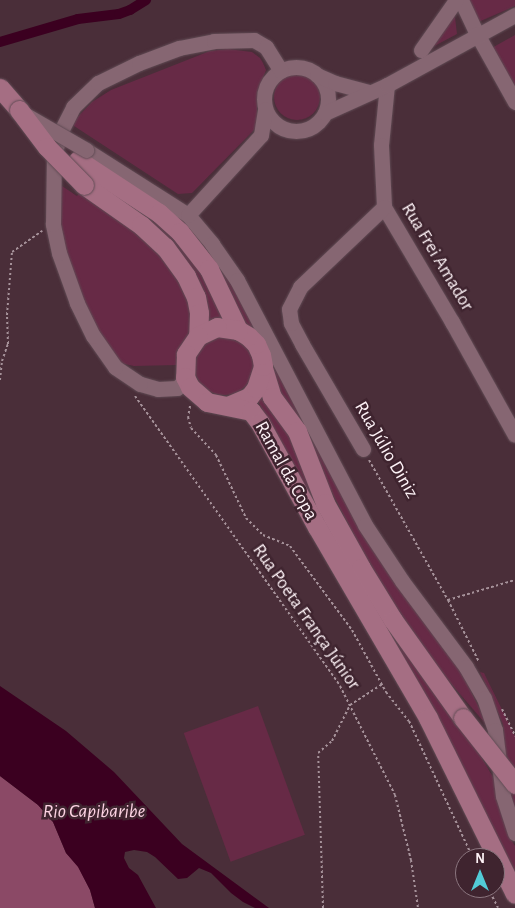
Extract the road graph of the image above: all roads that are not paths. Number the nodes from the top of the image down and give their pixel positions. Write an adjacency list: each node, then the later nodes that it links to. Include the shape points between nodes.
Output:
1 (456, 0): 6 (street)
2 (462, 0): 5 (street)
3 (515, 15): 5 (street)
4 (515, 22): 5 (street)
5 (484, 31): 9 (street); 12 (street)
6 (421, 50)
7 (281, 71): 8 (street, via 296,67); 13 (street, via 265,89); 25 (street, via 266,47 254,40 221,41 179,48 98,83 73,107 61,131 54,156 53,224 59,253 77,303 103,352 115,367 140,384 158,389 177,388)
8 (315, 74): 11 (street); 15 (street, via 327,91)
9 (387, 85): 11 (street); 19 (street, Rua Frei Amador, via 380,171)
10 (0, 88): 14 (main road)
11 (368, 92): 15 (street)
12 (515, 102)
13 (265, 109): 16 (street, via 270,119); 17 (street)
14 (18, 110): 18 (main road, bridge); 22 (main road, bridge, via 47,147 84,185 141,225 165,247 186,276 196,297 200,313)
15 (325, 113): 16 (street, via 310,128)
16 (288, 130): 17 (street)
17 (261, 135): 20 (street)
18 (82, 155): 20 (street); 21 (main road, via 180,232 209,269)
19 (384, 208): 27 (street, Rua Frei Amador); 28 (street, Rua Júlio Diniz, via 300,287 290,309 291,323)
20 (188, 215): 23 (street, via 237,280)
21 (238, 330): 22 (main road, via 217,328); 23 (main road)
22 (198, 336): 25 (main road, via 186,354)
23 (262, 341): 24 (main road); 30 (street, via 373,538 466,667 484,698 495,730 504,796)
24 (263, 366): 26 (main road, via 256,388 249,397); 29 (main road, Ramal da Copa, bridge, via 272,397 296,431 325,503 360,568 463,718)
25 (185, 377): 26 (main road, Ramal da Copa, via 197,396 213,404)
26 (230, 405): 31 (main road, Ramal da Copa, via 251,411 266,431 317,527 428,718)
27 (515, 436)
28 (363, 449)
29 (515, 784)
30 (515, 833)
31 (515, 894)

